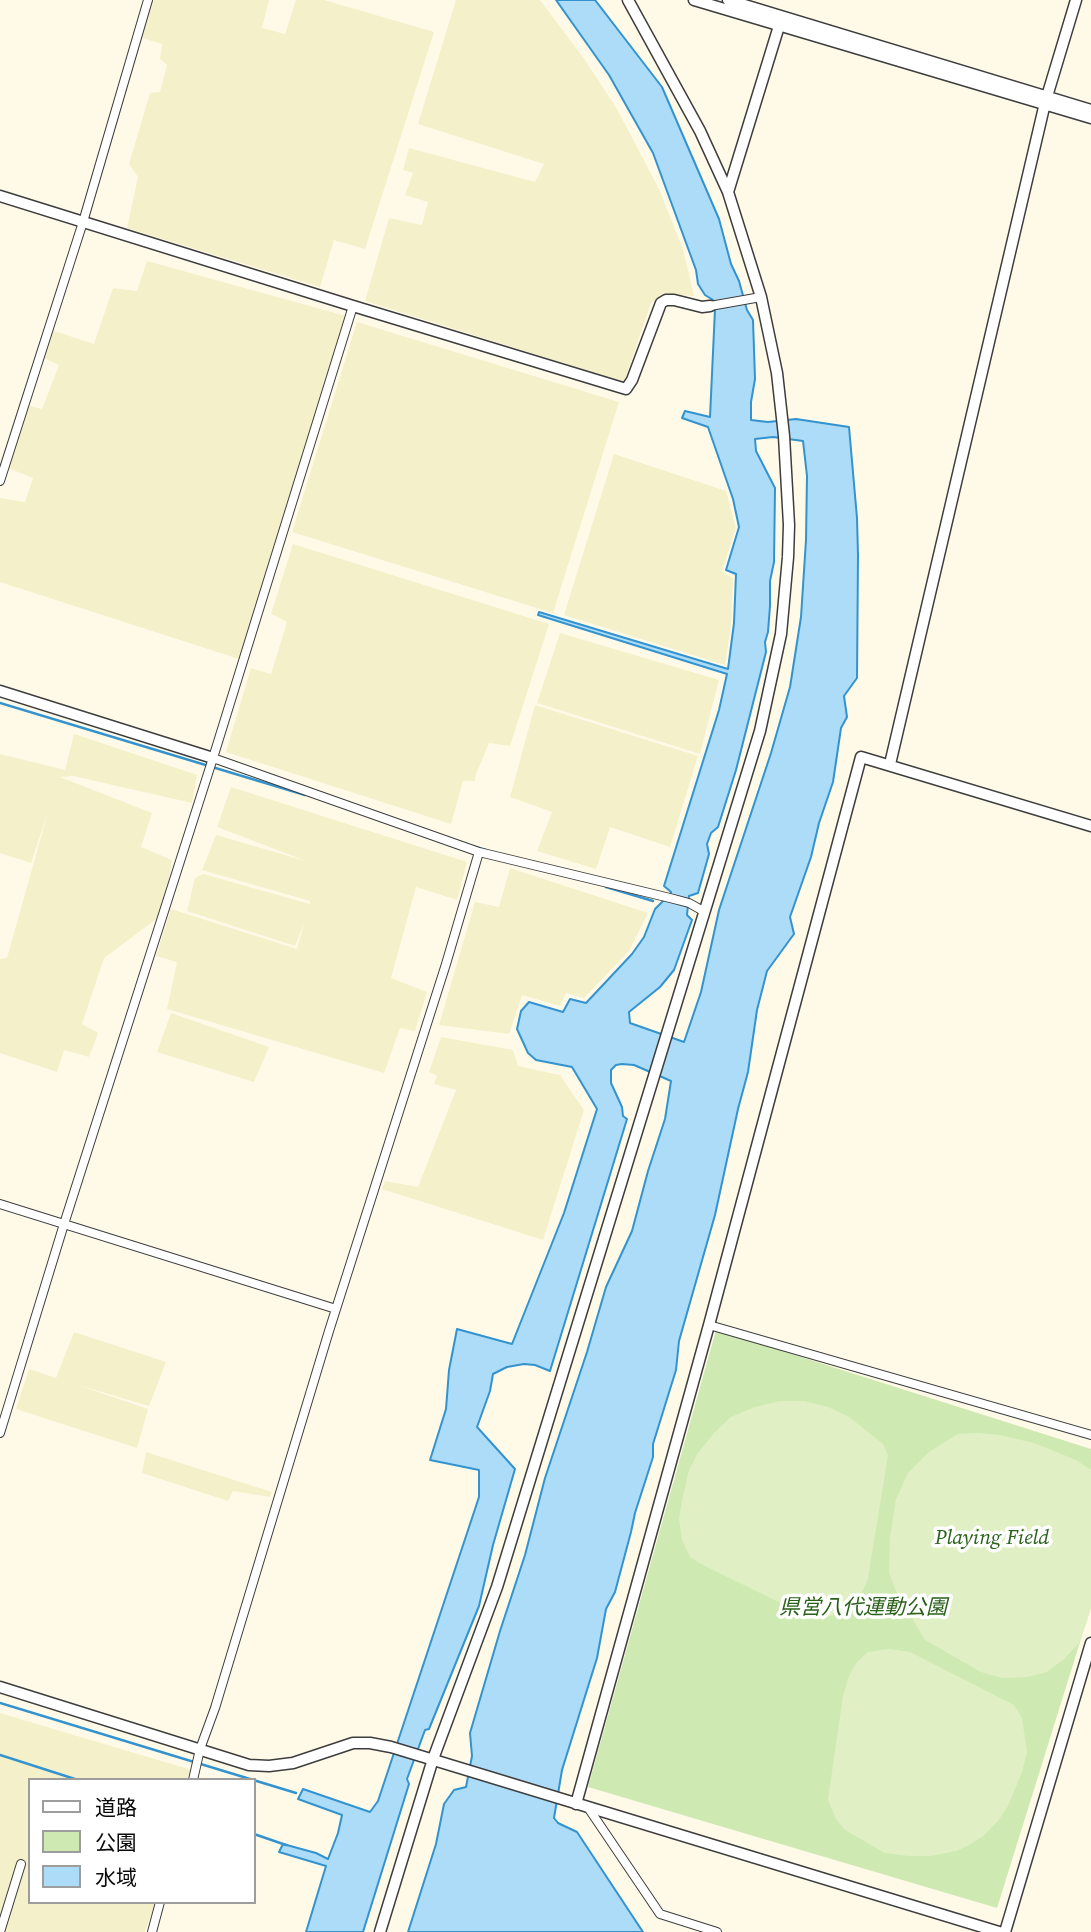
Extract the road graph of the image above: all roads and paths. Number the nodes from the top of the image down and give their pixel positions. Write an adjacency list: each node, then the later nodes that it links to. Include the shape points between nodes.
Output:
1 (148, 0): 12 (street)
2 (628, 0): 10 (street, via 700,131)
3 (694, 0): 6 (street)
4 (728, 0): 7 (street)
5 (1076, 0): 7 (street)
6 (779, 26): 7 (street); 10 (street)
7 (1046, 100): 8 (street); 9 (street); 19 (street)
8 (1091, 110)
9 (1091, 118)
10 (727, 192): 13 (street)
11 (0, 195): 12 (street)
12 (83, 222): 14 (street); 16 (street)
13 (755, 298): 15 (street); 22 (street, via 777,373 788,557 781,634 760,731)
14 (353, 306): 15 (street, via 626,389 661,303 674,300); 18 (street)
15 (710, 306)
16 (0, 481)
17 (0, 691): 18 (street)
18 (211, 763): 21 (street); 24 (street)
19 (890, 764): 20 (street); 26 (street, via 862,757)
20 (1091, 827)
21 (479, 852): 22 (street, via 689,903); 25 (street)
22 (705, 912): 32 (street, via 497,1587)
23 (0, 1204): 24 (street)
24 (64, 1224): 25 (street); 27 (street)
25 (335, 1309): 31 (street)
26 (709, 1325): 28 (street); 34 (street)
27 (0, 1433)
28 (1091, 1435)
29 (1091, 1643): 43 (street)
30 (0, 1687): 31 (street)
31 (200, 1749): 32 (street, via 249,1765 269,1766 353,1743 391,1747); 33 (street)
32 (433, 1759): 34 (street); 40 (street)
33 (194, 1778)
34 (576, 1804): 35 (street)
35 (589, 1809): 41 (street, via 660,1914); 42 (street)
36 (20, 1864): 38 (street)
37 (159, 1904): 39 (street)
38 (0, 1932)
39 (152, 1932)
40 (380, 1932)
41 (717, 1932)
42 (999, 1932)
43 (1005, 1932)

